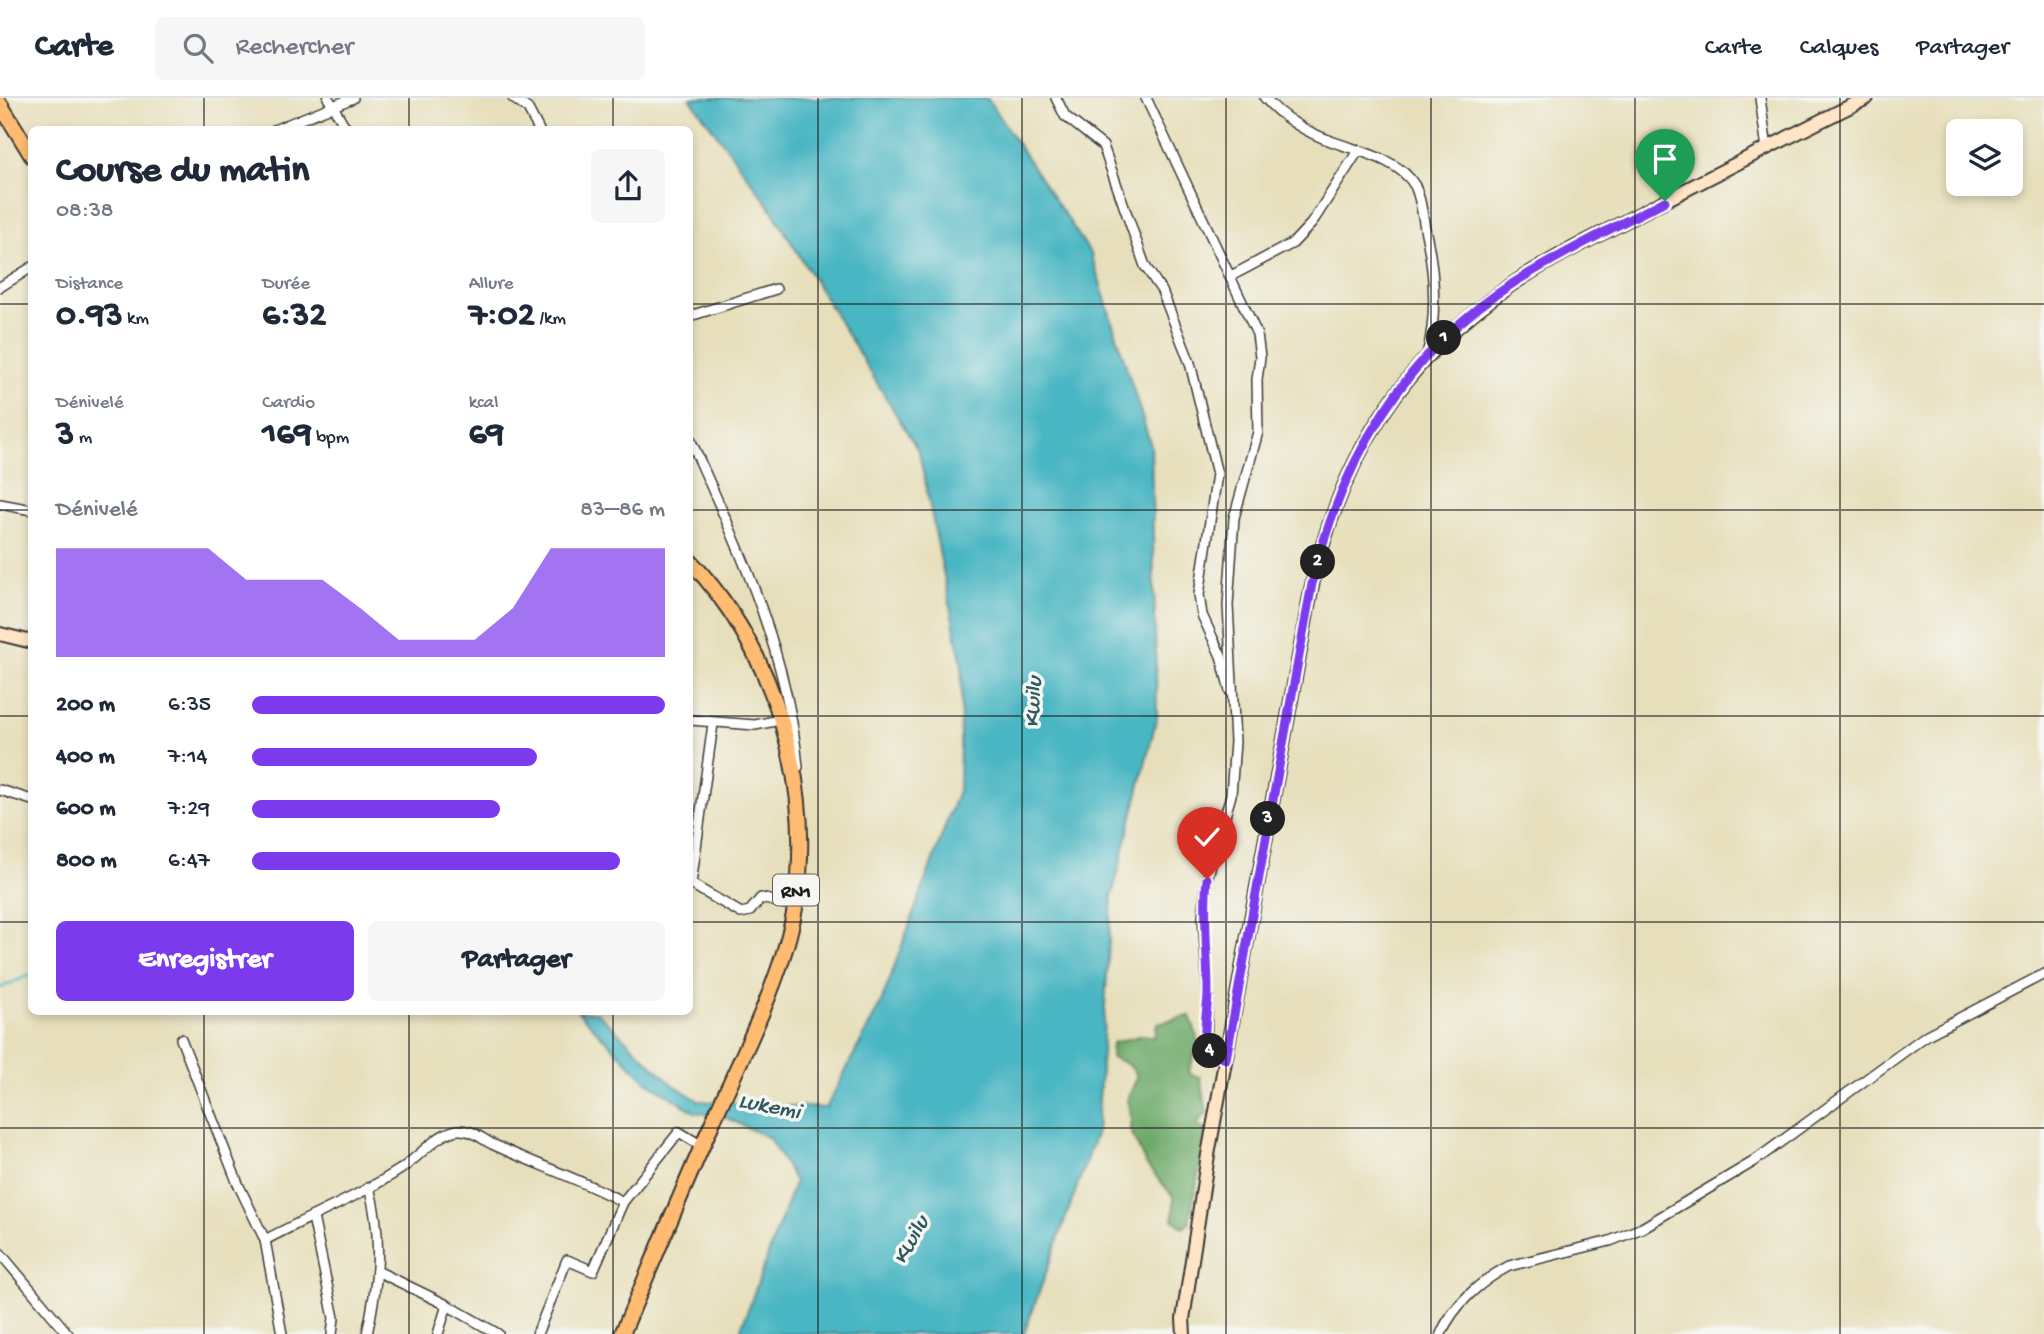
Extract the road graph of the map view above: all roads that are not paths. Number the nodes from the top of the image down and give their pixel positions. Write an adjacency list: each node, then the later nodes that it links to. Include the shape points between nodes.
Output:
1 (353, 98): 8 (street)
2 (513, 98): 12 (street, via 527,109)
3 (1056, 98): 28 (street, via 1065,116 1103,146 1145,266 1161,292 1190,363 1217,474 1199,595 1202,615)
4 (1146, 98): 17 (street)
5 (1265, 98): 15 (street, via 1292,120)
6 (1760, 98): 13 (street)
7 (1867, 98): 13 (main road)
8 (331, 102): 10 (street); 11 (street)
9 (0, 104): 14 (highway)
10 (282, 126)
11 (345, 126)
12 (537, 126)
13 (1767, 149): 21 (main road, via 1514,283 1446,335)
14 (28, 150)
15 (1358, 151): 17 (street, via 1311,224 1293,243); 21 (street, via 1408,176 1416,188 1432,260 1435,298)
16 (28, 270): 18 (street)
17 (1231, 276): 28 (street, via 1257,334 1260,357 1258,432 1231,541 1227,630)
18 (0, 287)
19 (776, 289): 20 (street)
20 (693, 315)
21 (1427, 356): 40 (main road, via 1398,389 1364,441 1322,544)
22 (693, 446): 34 (street, via 774,638 795,735)
23 (0, 503): 24 (street)
24 (28, 509)
25 (693, 565): 29 (highway, RN1, via 741,631)
26 (0, 634): 27 (main road)
27 (28, 641)
28 (1233, 695): 40 (street, via 1236,742 1231,795 1207,879 1203,916 1206,1041 1213,1055)
29 (780, 720): 31 (street, via 755,725); 34 (highway, RN1)
30 (693, 721): 31 (street)
31 (713, 724): 35 (street)
32 (0, 790): 33 (street)
33 (28, 799)
34 (799, 817): 37 (highway, RN1)
35 (693, 869)
36 (693, 885): 37 (street, via 741,913 750,911 761,898)
37 (795, 906): 41 (highway, RN1, via 778,967)
38 (2044, 974): 58 (street, via 1927,1035 1754,1162 1642,1228 1494,1273 1451,1315)
39 (181, 1039): 45 (street, via 237,1184)
40 (1226, 1059): 57 (main road)
41 (703, 1145): 43 (street, via 679,1132); 56 (highway, RN1)
42 (369, 1187): 43 (street, via 449,1133 461,1130); 44 (street); 47 (street, via 378,1220)
43 (623, 1202): 55 (street, via 593,1271 568,1260)
44 (313, 1217): 45 (street); 51 (street, via 334,1318)
45 (265, 1240): 50 (street)
46 (0, 1253): 49 (street)
47 (377, 1271): 48 (street); 52 (street)
48 (447, 1305): 53 (street); 54 (street)
49 (68, 1334)
50 (282, 1334)
51 (332, 1334)
52 (367, 1334)
53 (439, 1334)
54 (498, 1334)
55 (537, 1334)
56 (622, 1334)
57 (1184, 1334)
58 (1441, 1334)

